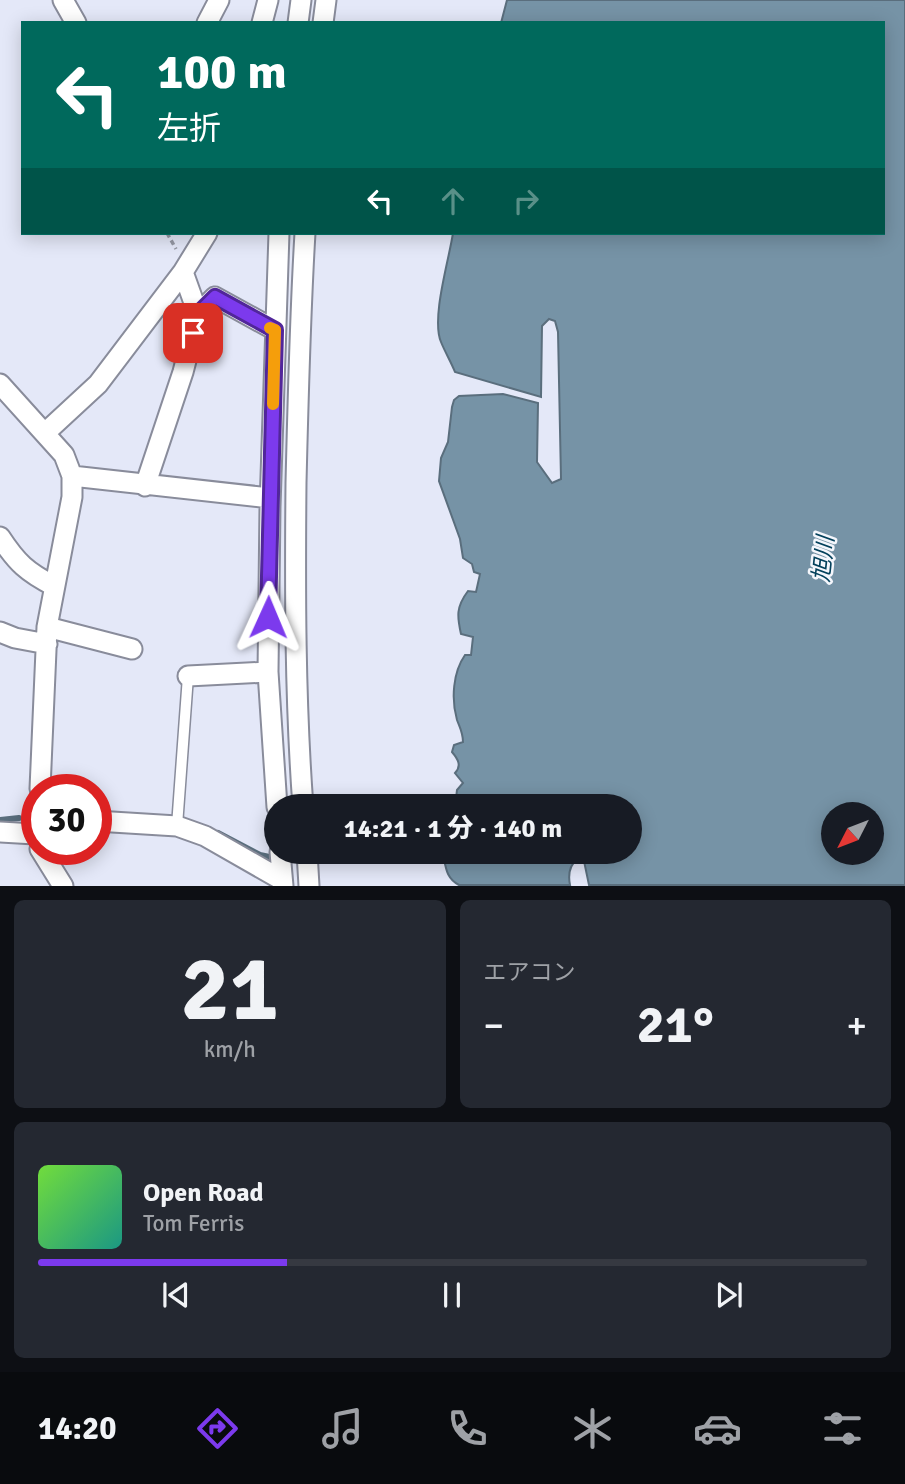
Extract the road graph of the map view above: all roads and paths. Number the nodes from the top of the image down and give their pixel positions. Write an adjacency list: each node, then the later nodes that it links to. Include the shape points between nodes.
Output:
1 (63, 0): 6 (street)
2 (219, 0): 7 (street)
3 (268, 0): 8 (street)
4 (301, 0): 9 (street)
5 (326, 0): 10 (street)
6 (75, 21)
7 (208, 21)
8 (263, 21)
9 (298, 21)
10 (323, 21)
11 (206, 235): 14 (street)
12 (279, 235): 16 (street)
13 (305, 235): 23 (street)
14 (183, 272): 15 (street); 18 (street, via 98,384)
15 (198, 314): 16 (street, via 215,297); 20 (street)
16 (275, 330): 21 (street)
17 (4, 395): 18 (street)
18 (45, 433): 19 (street, via 64,455)
19 (72, 476): 20 (street); 24 (street)
20 (145, 486): 21 (street)
21 (270, 503): 23 (street, via 286,555); 28 (street)
22 (0, 537): 24 (street, via 22,567)
23 (295, 556): 32 (street, via 296,715)
24 (54, 586): 26 (street)
25 (0, 632): 26 (street, via 15,638)
26 (47, 635): 27 (street); 30 (street)
27 (132, 649)
28 (268, 672): 29 (street); 31 (street)
29 (188, 676): 34 (lane)
30 (41, 774)
31 (276, 794)
32 (302, 794)
33 (112, 821): 34 (street)
34 (178, 821): 40 (street)
35 (0, 832): 36 (street)
36 (21, 835)
37 (281, 864): 40 (street)
38 (308, 864): 42 (street)
39 (52, 865): 41 (street)
40 (282, 883)
41 (64, 886)
42 (309, 886)

